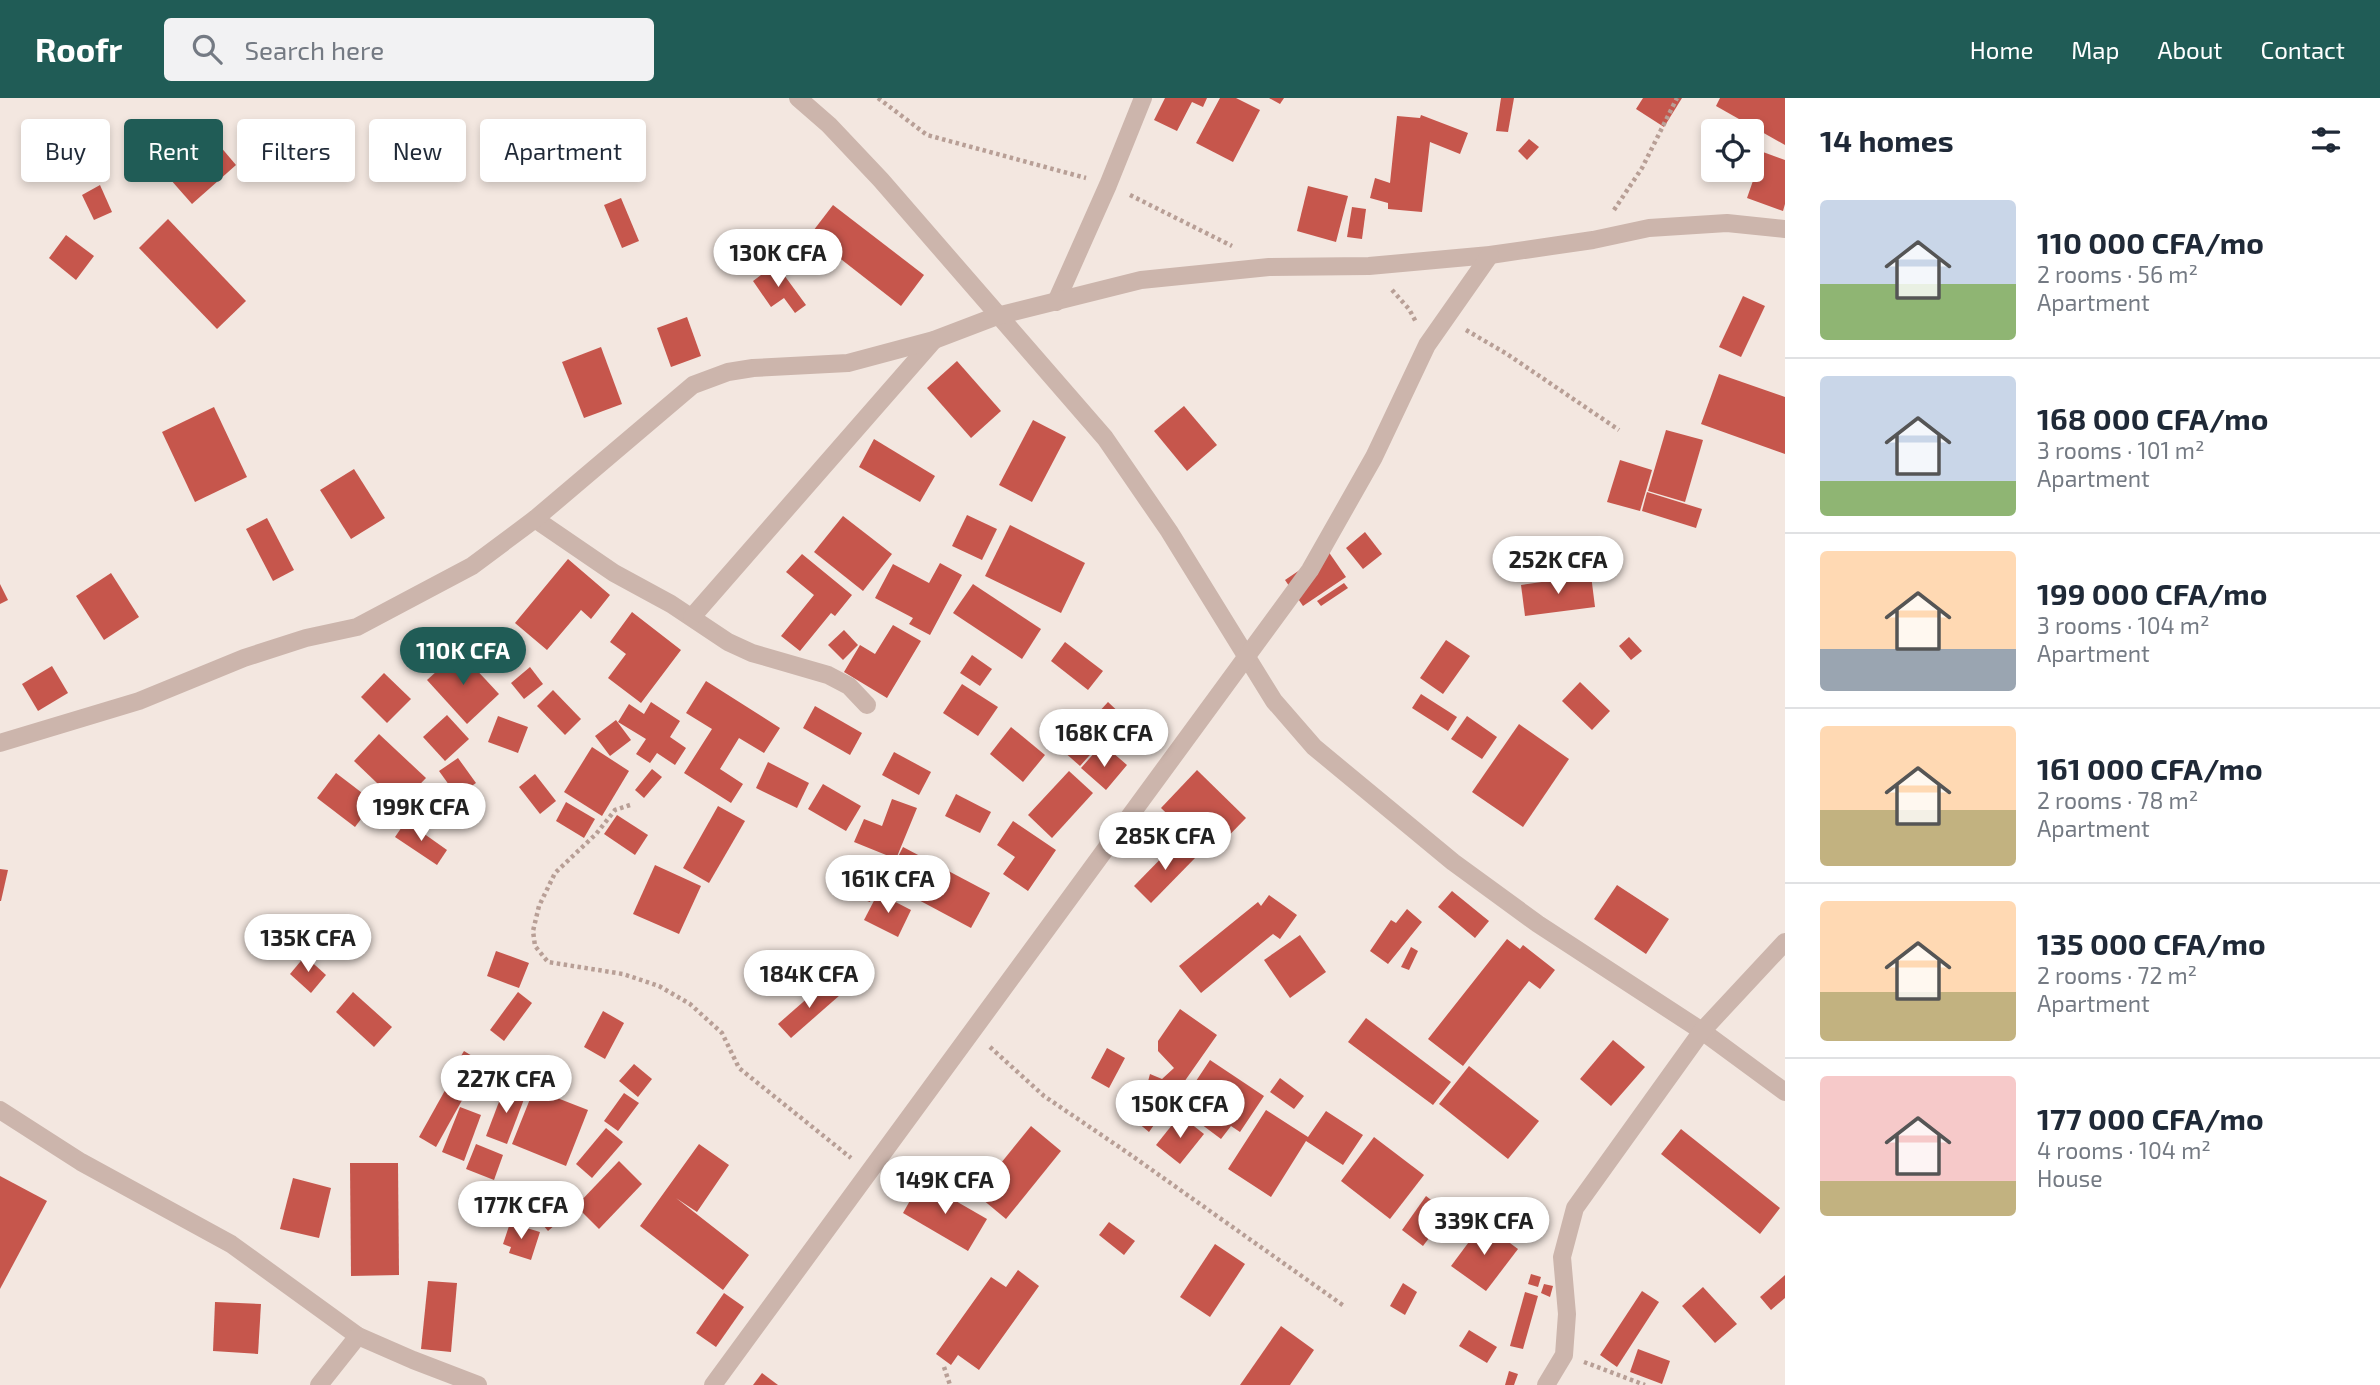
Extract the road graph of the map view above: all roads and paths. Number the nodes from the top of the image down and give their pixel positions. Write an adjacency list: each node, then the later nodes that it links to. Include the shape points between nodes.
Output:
1 (798, 98): 12 (street, via 881,180)
2 (878, 98): 5 (path, via 927,135)
3 (1143, 98): 5 (street)
4 (1677, 98): 7 (path, via 1642,168)
5 (1108, 185): 10 (path); 11 (street)
6 (1785, 229): 7 (street, via 1727,223 1649,228)
7 (1593, 240): 8 (street)
8 (1490, 255): 9 (street); 13 (street)
9 (1370, 266): 10 (street); 15 (path, via 1409,309)
10 (1269, 267): 11 (street, via 1141,280)
11 (1056, 302): 12 (street)
12 (997, 316): 14 (street); 19 (street, via 1105,439 1169,531)
13 (1445, 316): 15 (street); 16 (path)
14 (934, 340): 17 (street, via 848,363 754,368 693,385); 18 (street)
15 (1427, 345): 19 (street, via 1346,509 1310,570)
16 (1619, 430)
17 (534, 519): 18 (street, via 614,573); 21 (street, via 472,566 357,628 306,638 139,701)
18 (692, 617): 20 (street, via 752,653 828,675 849,686)
19 (1246, 658): 24 (street); 25 (street, via 1274,701 1314,747 1453,862 1538,924)
20 (867, 705)
21 (0, 743)
22 (630, 805): 28 (path, via 615,810 555,873 539,906 535,946 548,962 623,974 659,986 690,1004 722,1033 739,1068)
23 (1785, 942): 25 (street)
24 (971, 1030): 28 (street); 29 (path, via 1044,1096)
25 (1702, 1031): 26 (street); 31 (street, via 1575,1208 1562,1257 1567,1314)
26 (1785, 1092)
27 (0, 1110): 30 (street, via 81,1162 231,1244)
28 (868, 1171): 35 (street)
29 (1343, 1306)
30 (358, 1336): 33 (street); 34 (street)
31 (1564, 1354): 37 (street); 38 (path)
32 (944, 1367): 36 (path)
33 (319, 1385)
34 (478, 1385)
35 (713, 1385)
36 (950, 1385)
37 (1546, 1385)
38 (1645, 1385)

